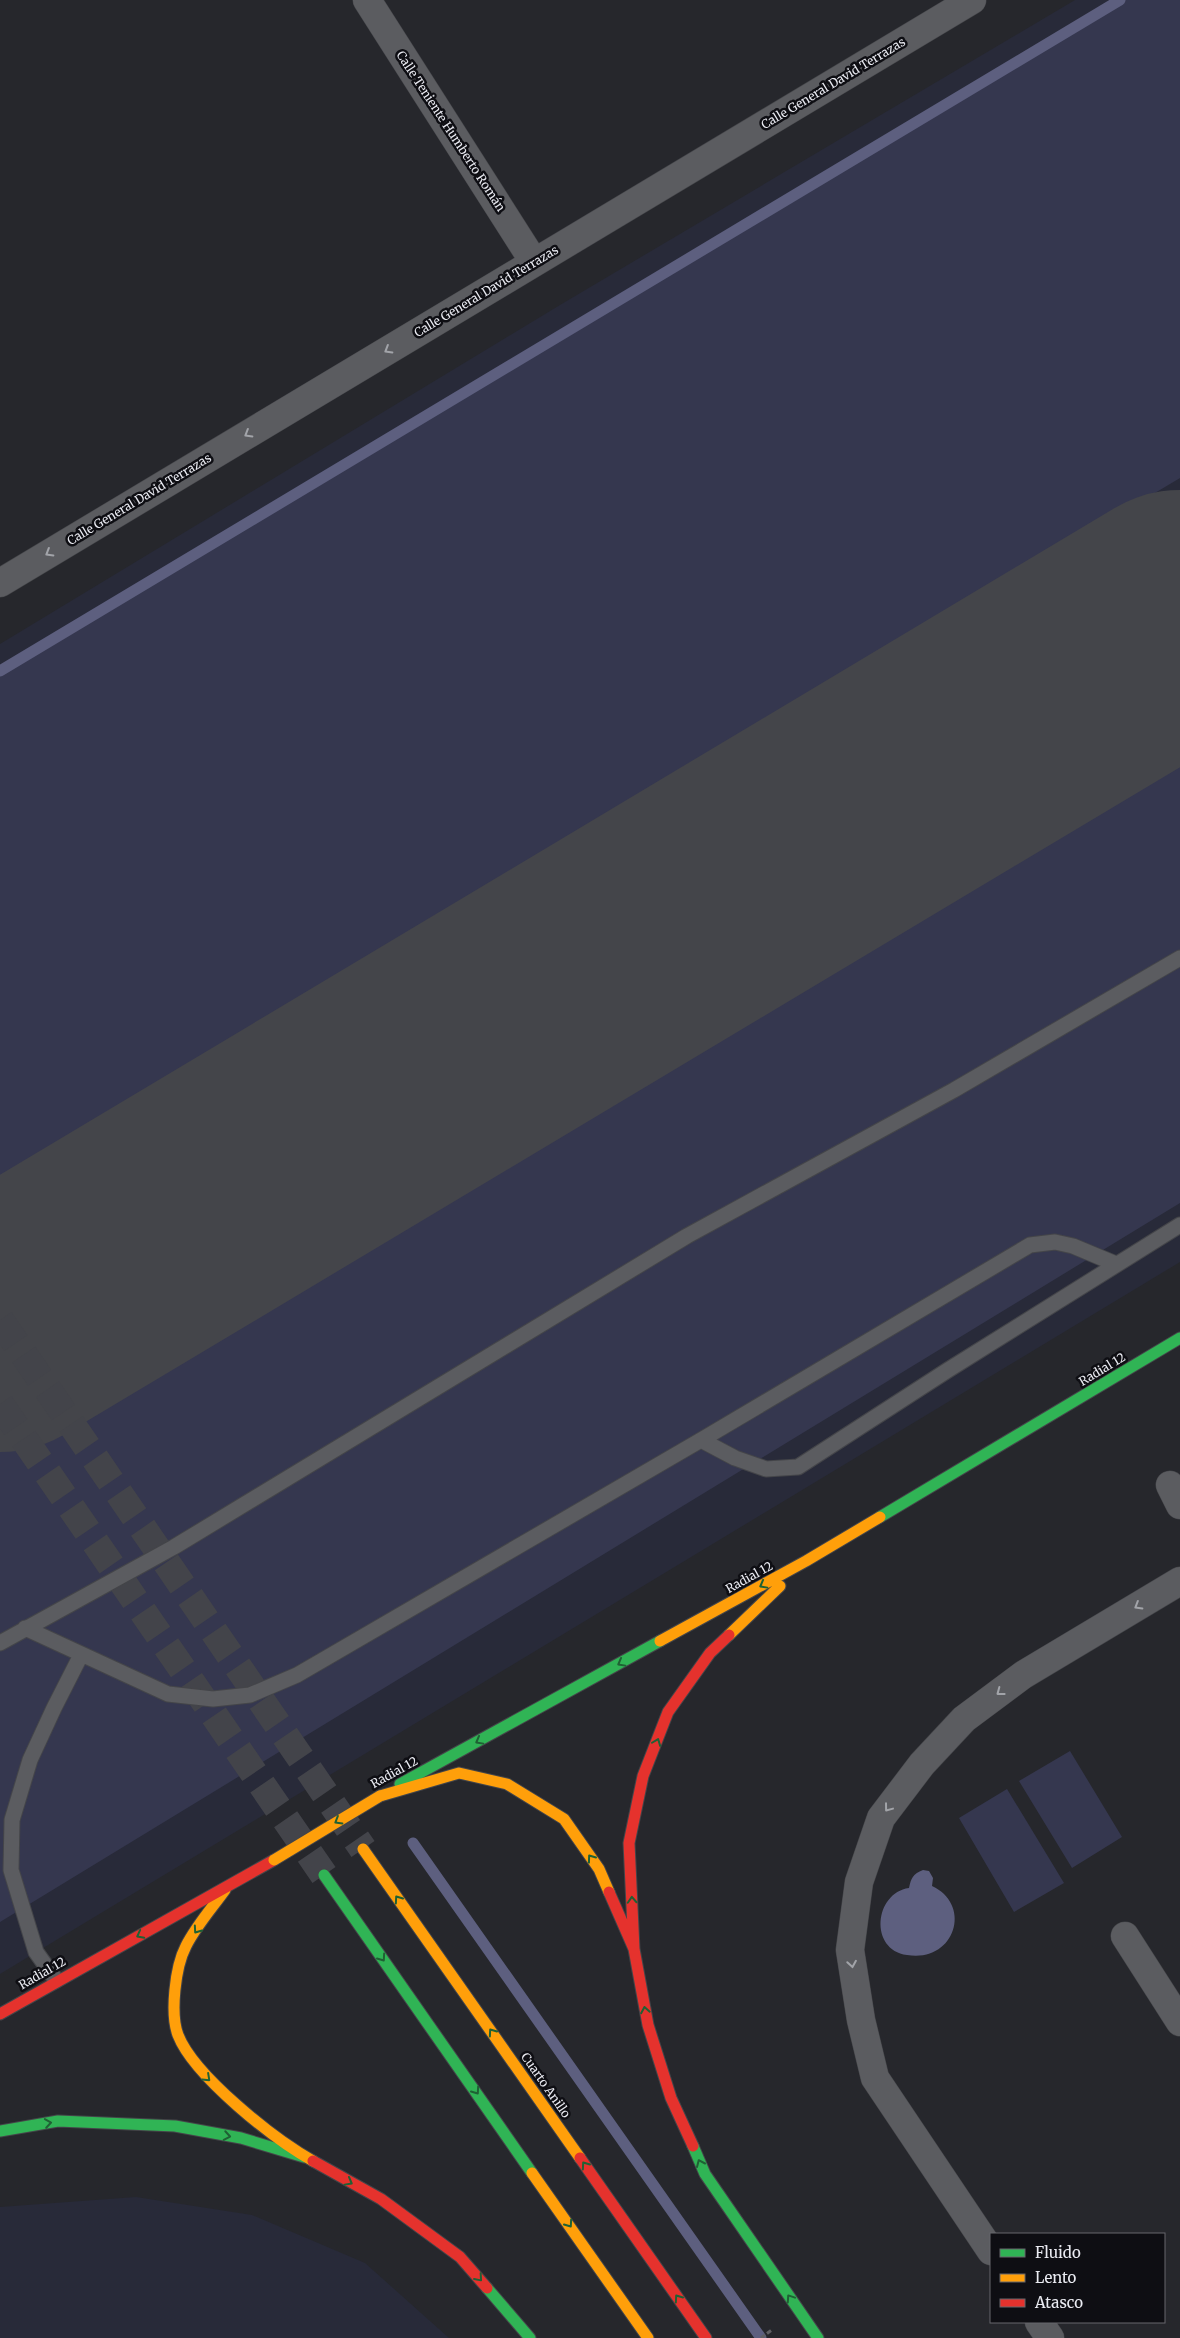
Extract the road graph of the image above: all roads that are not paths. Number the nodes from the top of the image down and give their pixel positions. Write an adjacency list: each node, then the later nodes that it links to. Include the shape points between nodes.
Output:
1 (368, 0): 3 (street, Calle Teniente Humberto Román)
2 (972, 0): 3 (street, Calle General David Terrazas)
3 (534, 262): 4 (street, Calle General David Terrazas, one-way to 4)
4 (0, 583)
5 (1180, 958): 12 (lane, via 954,1090 687,1236 174,1547)
6 (1180, 1225): 7 (lane)
7 (1116, 1264): 9 (lane, via 1055,1242 1030,1245); 9 (lane, via 798,1467 766,1469 735,1458)
8 (1180, 1338): 10 (main road, Radial 12)
9 (701, 1440): 14 (lane, via 297,1675 250,1695 213,1699 168,1694)
10 (806, 1561): 15 (main road, Radial 12, one-way to 15); 20 (main road, Radial 12, one-way to 10, via 629,1843 643,1776 668,1712 710,1653)
11 (1180, 1581): 26 (street, one-way to 26, via 1023,1675 964,1719 922,1764 881,1818 859,1882 850,1950 861,2020 875,2078)
12 (25, 1628): 13 (lane); 14 (lane)
13 (0, 1643)
14 (81, 1655): 21 (lane, via 30,1760 12,1820 11,1870 36,1952)
15 (380, 1796): 18 (main road, Radial 12, one-way to 18, bridge); 20 (main road, one-way to 15, via 599,1869 564,1819 507,1784 459,1773)
16 (363, 1848): 30 (main road, Cuarto Anillo, one-way to 16)
17 (324, 1875): 29 (main road, one-way to 29)
18 (225, 1890): 21 (main road, Radial 12, one-way to 21); 25 (main road, one-way to 25, via 185,1947 173,1992 178,2034 201,2072 245,2112)
19 (1125, 1936): 23 (street)
20 (634, 1949): 31 (main road, one-way to 20, via 705,2174 671,2098 648,2025)
21 (56, 1980): 22 (main road, Radial 12)
22 (0, 2014)
23 (1180, 2022)
24 (0, 2131): 25 (main road, one-way to 25, via 58,2122 175,2126 241,2138)
25 (306, 2158): 28 (main road, one-way to 28, via 381,2199 460,2256)
26 (990, 2250)
27 (1040, 2323): 32 (street)
28 (530, 2338)
29 (648, 2338)
30 (706, 2338)
31 (818, 2338)
32 (1050, 2338)

